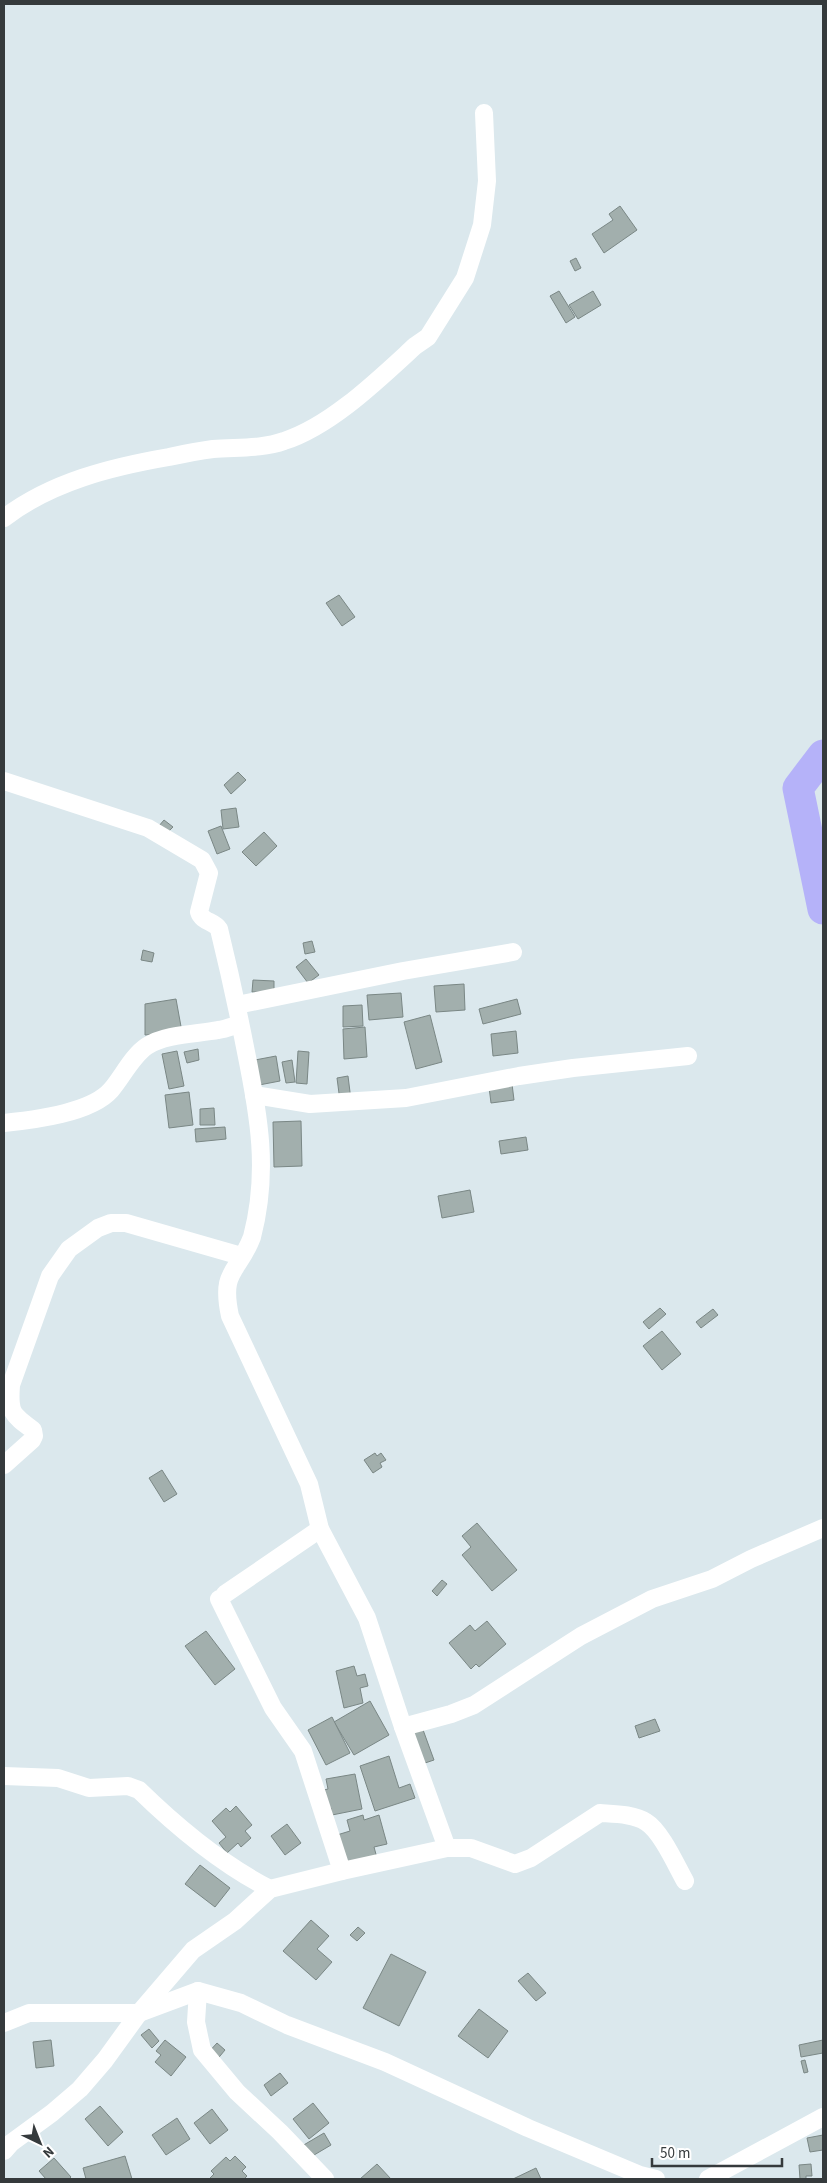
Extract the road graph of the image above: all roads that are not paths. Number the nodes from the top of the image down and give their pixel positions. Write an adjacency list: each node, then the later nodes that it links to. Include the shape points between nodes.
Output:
1 (484, 113): 2 (street, via 487,181 482,225 465,278 428,337 334,414 312,429 284,441 212,449 102,470 46,492)
2 (4, 518)
3 (4, 781): 5 (street, via 148,828 202,860 209,873 198,912 219,928)
4 (513, 952): 5 (street)
5 (237, 1005): 6 (street)
6 (240, 1024): 8 (street); 9 (street, via 156,1041 146,1046 110,1092 85,1108)
7 (688, 1056): 8 (street, via 528,1075 406,1098 310,1104)
8 (254, 1096): 10 (street, via 262,1160 254,1227)
9 (4, 1123)
10 (241, 1256): 11 (street, via 126,1224 111,1223 98,1228 69,1249 50,1276 11,1384 11,1411 33,1430 34,1436); 13 (street, via 227,1284 230,1316 309,1484)
11 (4, 1465)
12 (823, 1528): 14 (street, via 712,1579 652,1599 581,1636 474,1705)
13 (320, 1529): 14 (street, via 367,1618); 17 (street, via 222,1597 273,1708 303,1751)
14 (403, 1727): 16 (street)
15 (4, 1776): 19 (street, via 58,1778 89,1788 132,1787 139,1790 203,1847)
16 (447, 1848): 17 (street); 18 (street, via 471,1848 515,1864 531,1858 600,1813 636,1818 654,1828)
17 (342, 1871): 19 (street)
18 (685, 1880)
19 (270, 1890): 21 (street, via 235,1921 192,1950)
20 (198, 1992): 21 (street); 25 (street, via 196,2022 202,2050 237,2092); 26 (street, via 241,2002 287,2025 393,2066 528,2128)
21 (139, 2013): 22 (street, via 29,2013); 24 (street, via 80,2089)
22 (4, 2023)
23 (823, 2117): 27 (street)
24 (4, 2151)
25 (325, 2179)
26 (656, 2179)
27 (708, 2179)

